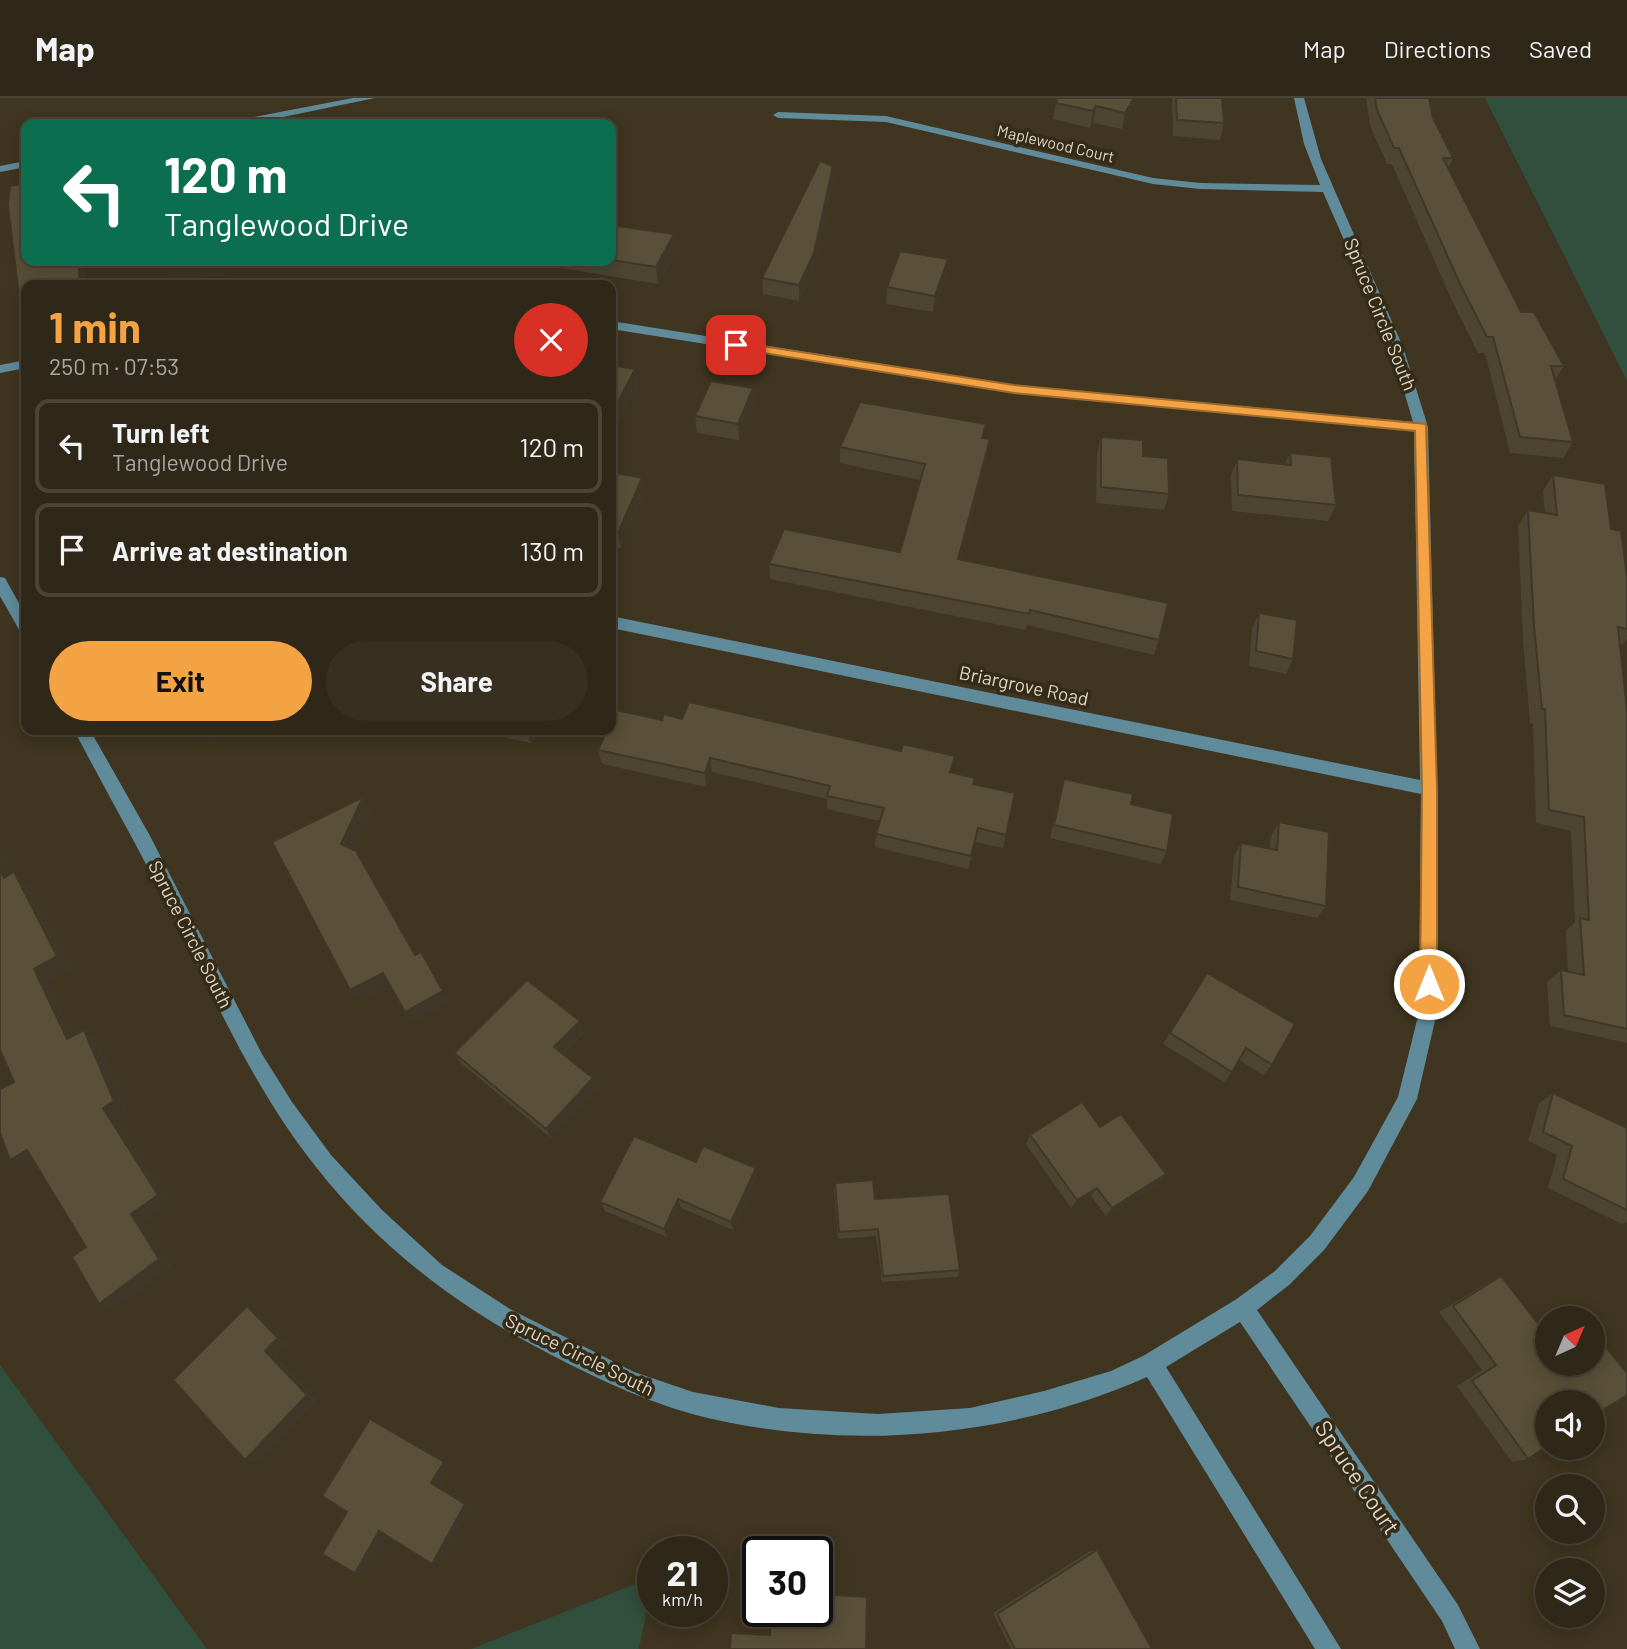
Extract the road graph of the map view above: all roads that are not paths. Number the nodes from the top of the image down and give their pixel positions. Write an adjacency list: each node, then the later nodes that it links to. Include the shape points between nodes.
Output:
1 (370, 98): 4 (street)
2 (1299, 98): 7 (street, Spruce Circle South, via 1301,120)
3 (778, 115): 7 (street, Maplewood Court, via 886,119 1153,181)
4 (259, 119)
5 (21, 165): 6 (street)
6 (0, 169)
7 (1328, 189): 11 (street, Spruce Circle South, via 1400,350)
8 (616, 326): 11 (street, via 1014,389)
9 (21, 365): 10 (street)
10 (0, 369)
11 (1421, 427): 16 (street, Spruce Circle South)
12 (0, 582): 13 (street)
13 (21, 620)
14 (616, 623): 16 (street, Briargrove Road)
15 (85, 735): 18 (street, Spruce Circle South, via 285,1109 324,1162 375,1217 435,1272 502,1317 631,1382 693,1403 779,1419 878,1425 970,1419 1044,1402)
16 (1429, 789): 17 (street, Spruce Circle South, via 1429,1012 1406,1099 1361,1184 1317,1243)
17 (1243, 1308): 18 (street, Spruce Circle South); 20 (street, Spruce Court, via 1450,1613)
18 (1151, 1364): 19 (street)
19 (1329, 1649)
20 (1468, 1649)

